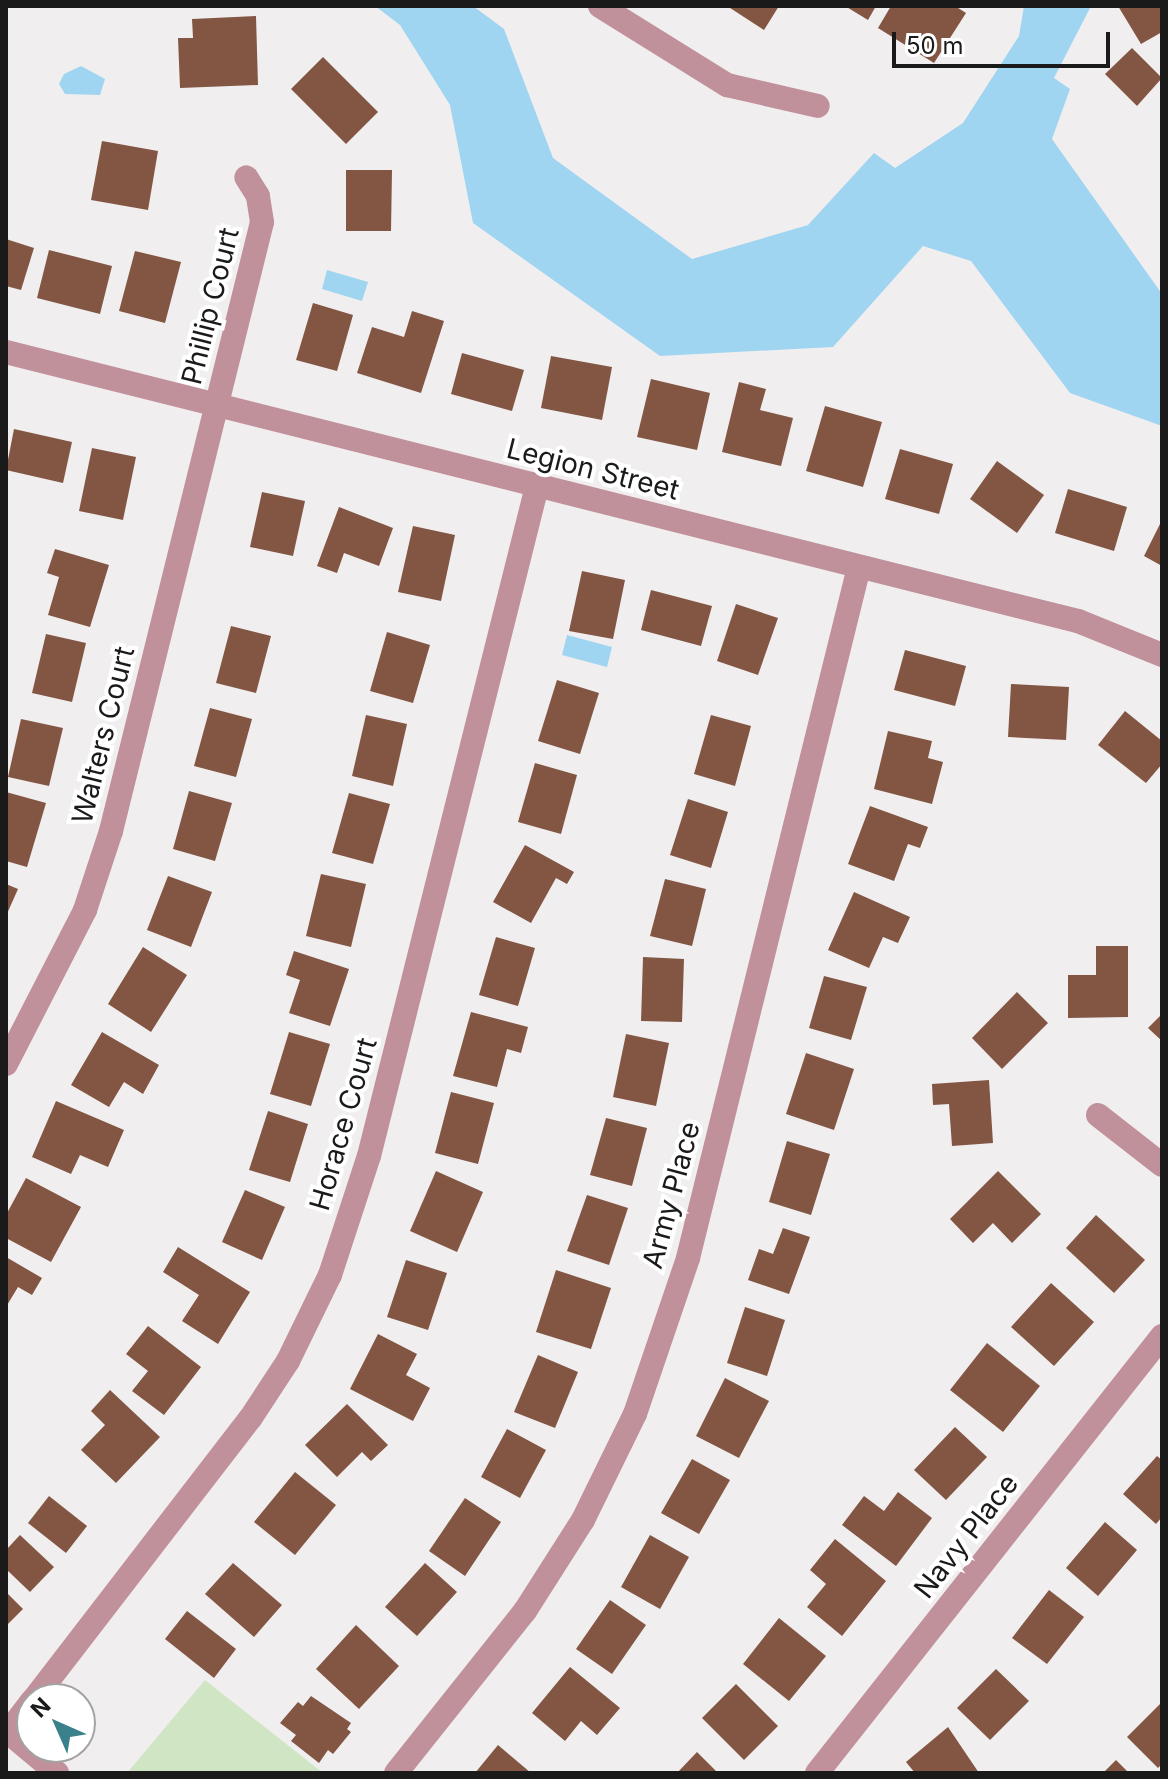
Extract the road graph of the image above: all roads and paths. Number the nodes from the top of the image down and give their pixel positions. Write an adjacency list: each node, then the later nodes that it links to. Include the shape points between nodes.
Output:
1 (600, 6): 2 (street, via 727,85)
2 (818, 106)
3 (246, 177): 5 (street, Phillip Court, via 258,196 262,222)
4 (6, 352): 5 (street, Legion Street)
5 (217, 405): 6 (street, Legion Street); 9 (street, Walters Court, via 102,857 85,910)
6 (537, 486): 7 (street, Legion Street); 13 (street, Horace Court, via 369,1156 330,1275 288,1361 250,1419)
7 (859, 567): 8 (street, Legion Street, via 1078,621); 16 (street, Army Place, via 688,1258 635,1414 583,1520 525,1611)
8 (1162, 655)
9 (6, 1064)
10 (1098, 1115): 11 (street)
11 (1162, 1165)
12 (1162, 1336): 17 (street, Navy Place)
13 (46, 1683)
14 (7, 1733): 15 (street)
15 (57, 1773)
16 (396, 1773)
17 (817, 1773)

